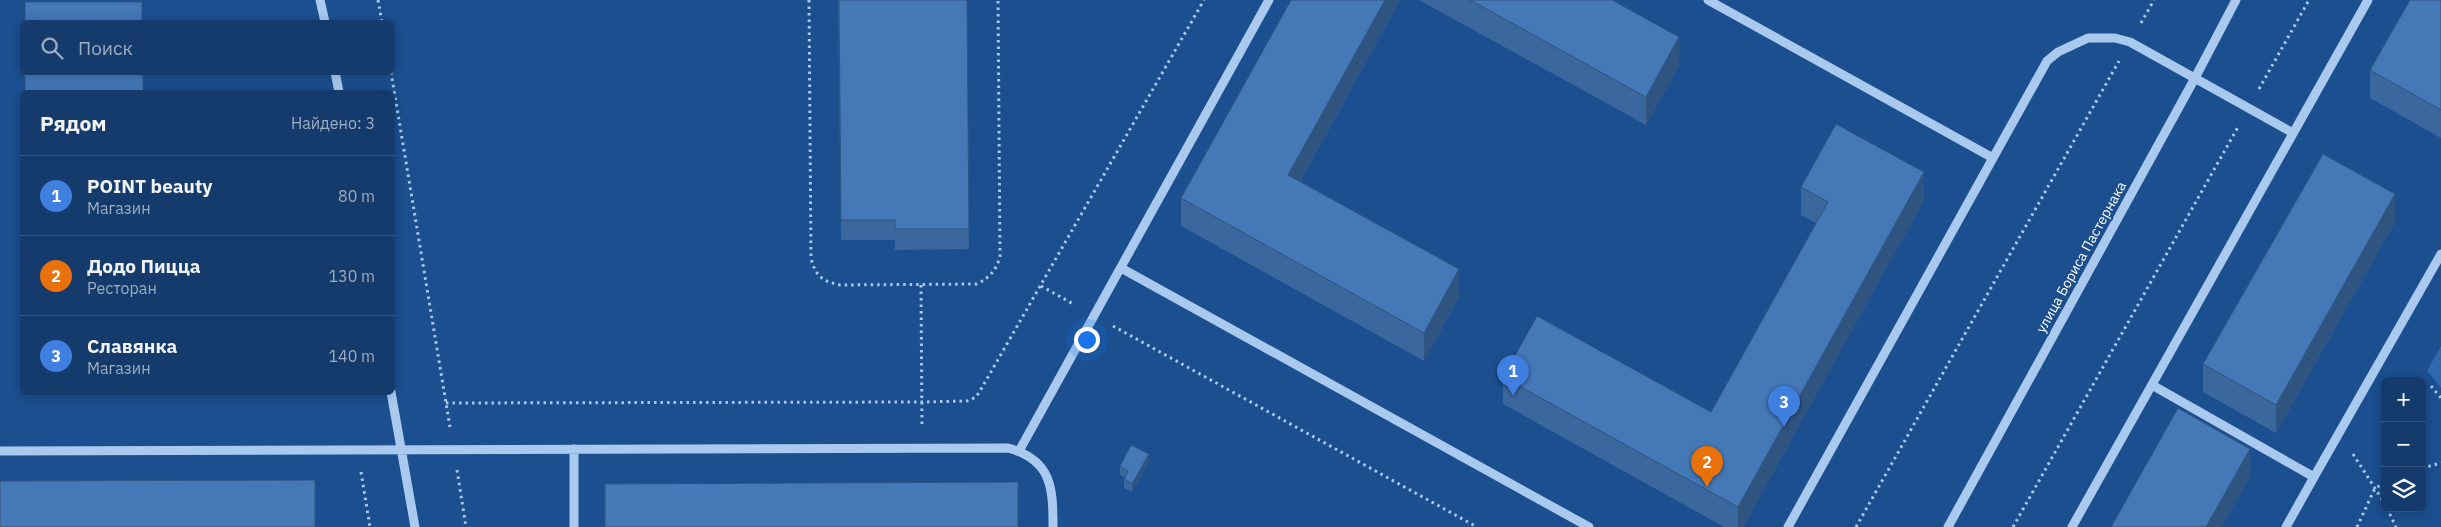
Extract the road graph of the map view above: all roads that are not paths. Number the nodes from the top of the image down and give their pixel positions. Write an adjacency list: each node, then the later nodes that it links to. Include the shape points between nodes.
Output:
1 (320, 0): 6 (street)
2 (1270, 0): 13 (street)
3 (1708, 0): 11 (street)
4 (2236, 0): 8 (street, улица Бориса Пастернака)
5 (2368, 0): 10 (street)
6 (324, 20)
7 (336, 75): 9 (street)
8 (2195, 78): 10 (street); 11 (street, via 2130,42 2115,38 2088,38 2047,61); 26 (street, улица Бориса Пастернака)
9 (339, 90)
10 (2293, 133): 14 (street)
11 (1994, 158): 25 (street)
12 (2441, 254): 20 (street)
13 (1120, 268): 19 (street); 24 (street)
14 (2152, 385): 20 (street); 27 (street)
15 (391, 395): 16 (street)
16 (400, 449): 17 (street); 18 (street); 21 (street)
17 (574, 449): 19 (street, via 997,448); 22 (street)
18 (0, 451)
19 (1019, 451): 23 (street, via 1034,459 1046,473 1053,493)
20 (2314, 477): 28 (street)
21 (415, 527)
22 (574, 527)
23 (1053, 527)
24 (1589, 527)
25 (1788, 527)
26 (1948, 527)
27 (2072, 527)
28 (2286, 527)

